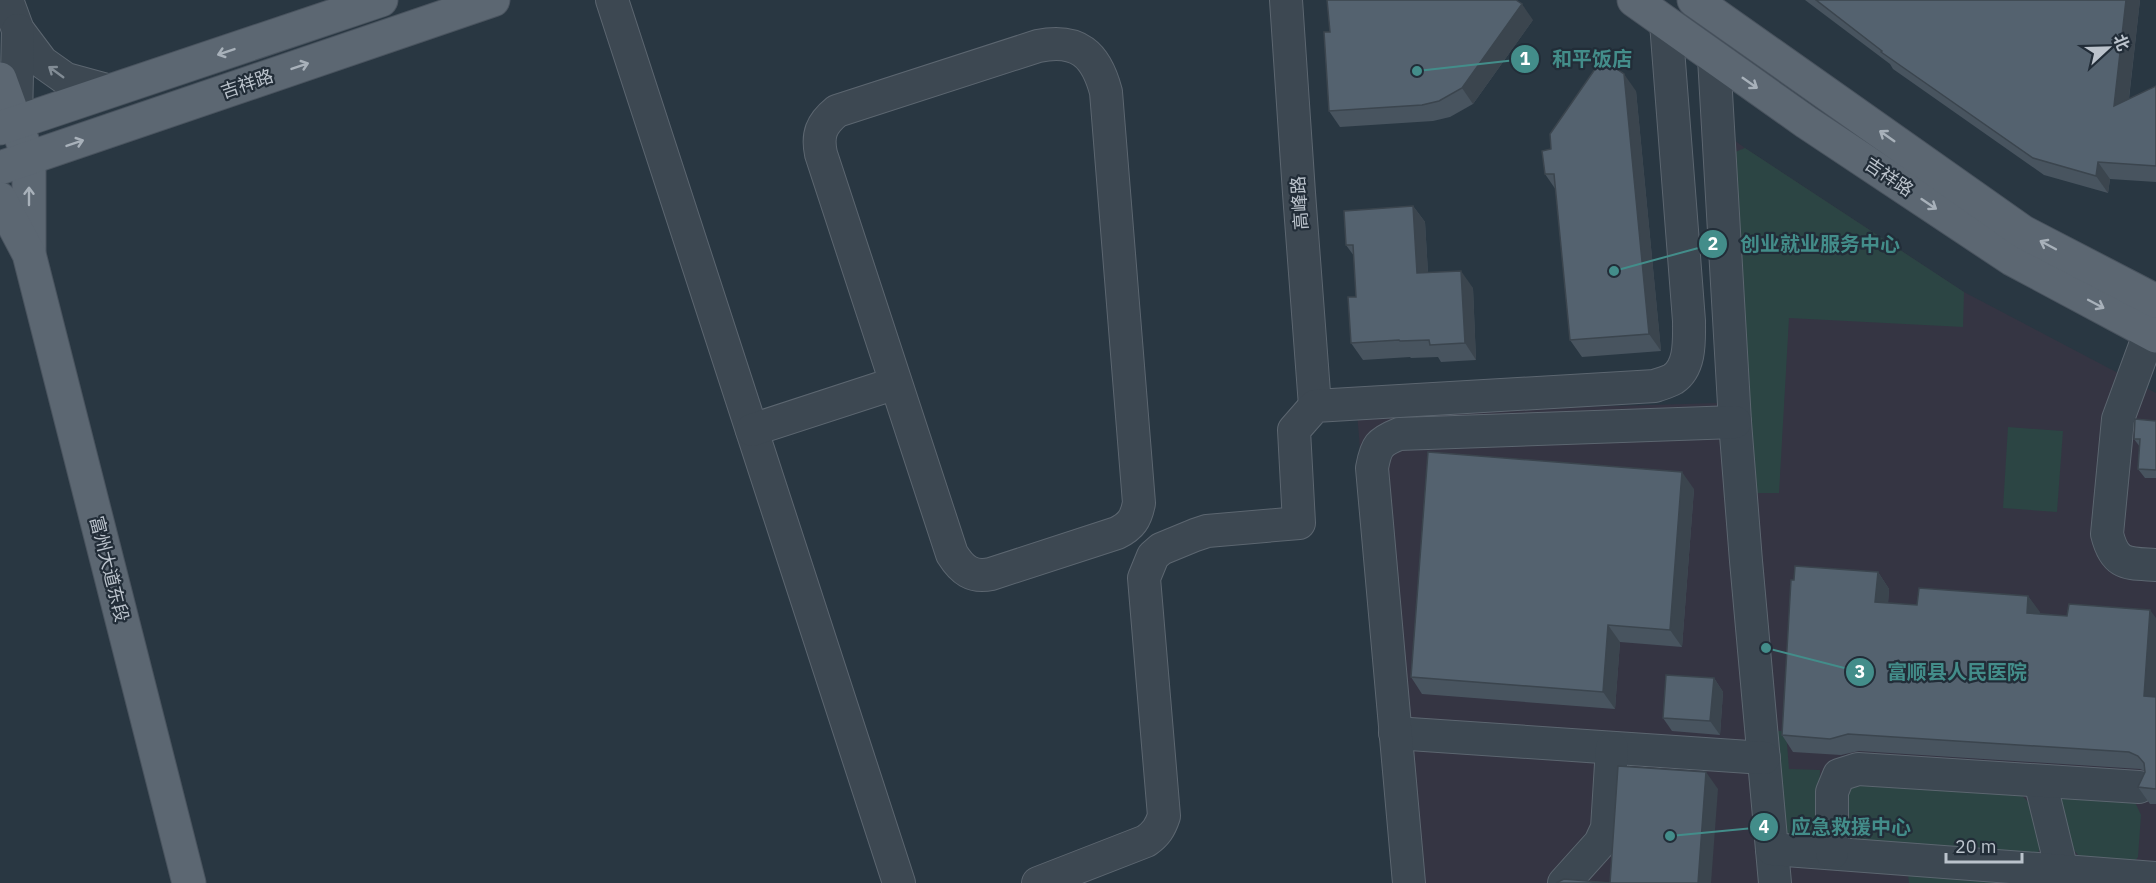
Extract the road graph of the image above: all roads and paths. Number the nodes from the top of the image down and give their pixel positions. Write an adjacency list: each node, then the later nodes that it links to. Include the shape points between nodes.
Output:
1 (7, 0): 9 (street)
2 (381, 0): 12 (main road, 吉祥路, one-way to 12)
3 (493, 0): 14 (main road, 吉祥路, one-way to 3)
4 (612, 0): 21 (street)
5 (1286, 0): 19 (street, 高峰路)
6 (1634, 0): 8 (main road, 吉祥路)
7 (1694, 0): 17 (main road, 吉祥路, one-way to 7)
8 (1666, 23): 10 (main road, 吉祥路); 19 (street, via 1689,321 1689,350 1674,379 1655,386)
9 (18, 30): 12 (street, one-way to 9, via 66,79 42,62); 13 (street)
10 (1714, 58): 17 (main road, 吉祥路, one-way to 17, via 2012,259); 20 (street)
11 (0, 79): 13 (main road)
12 (110, 91): 13 (main road, 吉祥路)
13 (8, 125): 14 (main road)
14 (14, 163): 16 (main road, one-way to 14)
15 (0, 200): 16 (main road)
16 (29, 254): 32 (main road, 富州大道东段)
17 (2154, 323): 22 (street, via 2118,419 2107,534 2111,549 2128,563)
18 (896, 383): 18 (street, via 821,154 820,130 837,111 1038,46 1054,43 1083,52 1101,72 1106,92 1139,503 1136,517 1117,533 991,574 969,574 952,554); 21 (street)
19 (1315, 406): 34 (street, via 1294,430 1299,523 1208,531 1161,549 1147,565 1144,578 1164,816 1160,827 1146,841)
20 (1735, 422): 23 (street, via 1399,434 1384,440 1375,452 1372,468); 25 (street)
21 (752, 430): 33 (street)
22 (2156, 565)
23 (1395, 733): 24 (street); 35 (street)
24 (1612, 748): 25 (street); 36 (street, via 1607,828)
25 (1764, 758): 28 (street)
26 (2040, 781): 27 (street); 29 (street, via 1858,769 1839,775 1832,792); 30 (street)
27 (2139, 787)
28 (1772, 849): 29 (street); 37 (street)
29 (1832, 853): 30 (street)
30 (2062, 871): 31 (street)
31 (2156, 878)
32 (189, 883)
33 (899, 883)
34 (1038, 883)
35 (1409, 883)
36 (1564, 883)
37 (1775, 883)

